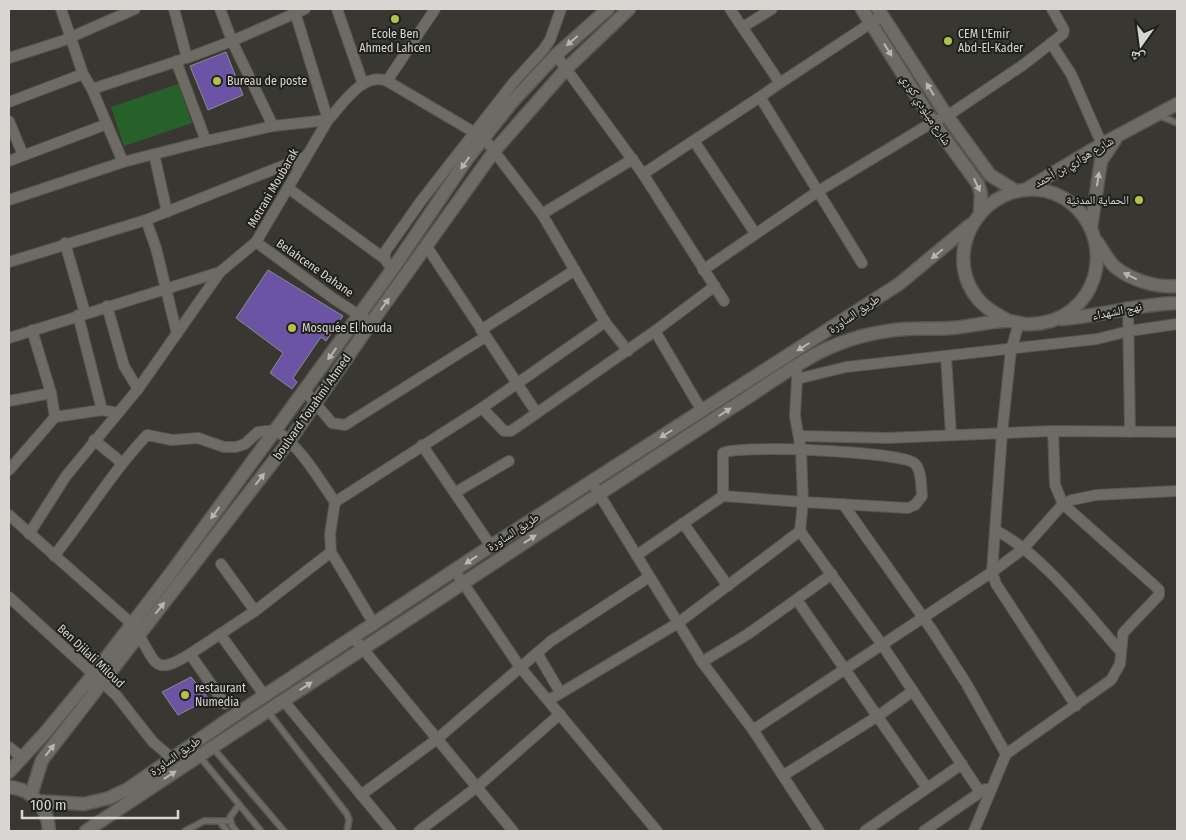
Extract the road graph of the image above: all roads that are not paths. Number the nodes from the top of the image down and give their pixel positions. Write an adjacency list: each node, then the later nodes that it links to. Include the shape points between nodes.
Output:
1 (61, 9): 19 (street)
2 (135, 9): 19 (street)
3 (174, 9): 24 (street)
4 (220, 9): 20 (street)
5 (305, 9): 15 (street)
6 (337, 9): 30 (street)
7 (435, 9): 28 (street)
8 (561, 9): 43 (street, via 543,50 513,83)
9 (608, 9): 22 (main road, boulvard Touahmi Ahmed, one-way to 22)
10 (629, 9): 26 (main road, boulvard Touahmi Ahmed)
11 (730, 9): 18 (street)
12 (772, 9): 18 (street)
13 (862, 9): 17 (main road, شارع ميلودي كوري)
14 (1052, 9): 21 (street, via 1064,30)
15 (294, 11): 20 (street); 37 (street)
16 (881, 12): 17 (street); 35 (main road, شارع ميلودي كوري, one-way to 16)
17 (871, 23): 29 (street); 39 (main road, شارع ميلودي كوري, one-way to 39)
18 (743, 27): 29 (street)
19 (70, 36): 23 (street); 27 (street)
20 (232, 41): 24 (street); 42 (street)
21 (1051, 43): 35 (street); 46 (street, via 1071,74)
22 (556, 55): 26 (street); 43 (main road, boulvard Touahmi Ahmed)
23 (9, 58)
24 (188, 58): 25 (street)
25 (176, 61): 31 (street); 44 (street)
26 (567, 68): 47 (main road, boulvard Touahmi Ahmed); 51 (street)
27 (83, 74): 31 (street); 33 (street)
28 (387, 81): 30 (street, via 376,78); 43 (street)
29 (780, 83): 32 (street)
30 (362, 84): 37 (street, Motrani Moubarak)
31 (92, 89): 41 (street)
32 (760, 97): 45 (street); 57 (street)
33 (9, 102)
34 (1177, 104): 36 (main road)
35 (947, 116): 39 (street); 56 (main road, شارع ميلودي كوري, via 990,175)
36 (1159, 116): 40 (lane); 46 (main road, شارع هواري بن أحمد, via 1118,136)
37 (328, 120): 42 (street); 50 (street, Motrani Moubarak)
38 (9, 121): 49 (street)
39 (932, 122): 57 (street); 61 (main road, شارع ميلودي كوري, one-way to 61, via 978,184 981,194)
40 (1177, 123)
41 (107, 124): 49 (street); 53 (street)
42 (273, 126): 44 (street)
43 (479, 135): 47 (street); 71 (main road, boulvard Touahmi Ahmed)
44 (206, 141): 48 (street)
45 (694, 141): 54 (street); 64 (street)
46 (1104, 149): 56 (main road, شارع هواري بن أحمد); 63 (main road, شارع هواري بن أحمد, one-way to 46)
47 (495, 150): 60 (street); 68 (main road, boulvard Touahmi Ahmed)
48 (154, 154): 53 (street); 59 (street)
49 (23, 156): 52 (street)
50 (305, 157): 55 (street, Motrani Moubarak); 59 (street)
51 (633, 159): 54 (street); 60 (street)
52 (9, 161)
53 (123, 162): 58 (street)
54 (643, 174): 73 (street)
55 (288, 188): 66 (street, Motrani Moubarak); 71 (street)
56 (1021, 191): 61 (main road, via 990,203); 63 (main road, via 1046,191 1064,198 1080,211)
57 (817, 192): 64 (street); 70 (street)
58 (9, 200)
59 (168, 212): 62 (street)
60 (542, 214): 72 (street)
61 (976, 217): 86 (main road, via 965,240 963,259 967,279 976,296 990,310); 108 (main road, طريق الساورة, one-way to 108, via 926,264 899,284)
62 (146, 220): 67 (street); 77 (street)
63 (1091, 227): 65 (main road)
64 (755, 233): 73 (street)
65 (1096, 241): 76 (main road, نهج الشهداء, one-way to 65, via 1144,282 1126,274 1114,266); 84 (main road, via 1095,279 1086,296)
66 (256, 242): 74 (street, Motrani Moubarak); 83 (street, Belahcene Dahane)
67 (65, 243): 69 (street); 82 (street)
68 (427, 247): 87 (main road, boulvard Touahmi Ahmed, one-way to 68); 93 (street)
69 (9, 262)
70 (862, 263)
71 (388, 264): 83 (main road, boulvard Touahmi Ahmed)
72 (575, 270): 85 (street); 93 (street)
73 (703, 270): 75 (street)
74 (220, 272): 77 (street, Motrani Moubarak); 92 (street)
75 (715, 286): 78 (street); 90 (street)
76 (1177, 286)
77 (167, 288): 80 (street, Motrani Moubarak); 92 (street)
78 (724, 301)
79 (1177, 303): 81 (main road, نهج الشهداء)
80 (107, 306): 82 (street, Motrani Moubarak); 101 (street, via 124,366)
81 (1128, 308): 84 (main road, نهج الشهداء, via 1092,317); 91 (street)
82 (81, 314): 89 (street, Motrani Moubarak); 107 (street)
83 (360, 315): 87 (street, Belahcene Dahane); 102 (main road, boulvard Touahmi Ahmed, one-way to 102)
84 (1056, 320): 86 (main road, via 1031,324)
85 (606, 322): 96 (street); 100 (street)
86 (1013, 322): 95 (street); 98 (main road, طريق الساورة, via 903,329 864,336 822,351)
87 (371, 323): 105 (main road, boulvard Touahmi Ahmed)
88 (1177, 324): 91 (street)
89 (32, 330): 94 (street, Motrani Moubarak); 103 (street)
90 (655, 331): 96 (street); 108 (street)
91 (1129, 331): 95 (street, via 1097,339); 114 (street)
92 (177, 334): 101 (street)
93 (483, 334): 100 (street); 105 (street, via 345,425 332,423)
94 (9, 338)
95 (1011, 350): 97 (street); 116 (street)
96 (628, 351): 109 (street)
97 (946, 356): 99 (street, via 846,367); 117 (street)
98 (796, 366): 99 (street); 129 (main road, طريق الساورة, one-way to 98)
99 (798, 379): 118 (street, via 794,408)
100 (518, 384): 106 (street); 109 (street)
101 (138, 389): 110 (street)
102 (305, 391): 105 (street); 112 (main road, boulvard Touahmi Ahmed)
103 (51, 393): 104 (street); 111 (street)
104 (9, 401)
105 (316, 402): 120 (main road, boulvard Touahmi Ahmed)
106 (482, 408): 109 (street, via 507,431 512,431); 121 (street)
107 (102, 410): 110 (street); 111 (street)
108 (702, 411): 126 (main road, طريق الساورة, one-way to 126)
109 (536, 412)
110 (118, 413): 119 (street)
111 (55, 417): 125 (street)
112 (276, 430): 120 (street); 124 (street, via 258,432 236,447 224,447 198,438 172,440 147,435); 158 (main road, boulvard Touahmi Ahmed, one-way to 158)
113 (1053, 431): 114 (street); 116 (street); 134 (street, via 1055,485)
114 (1130, 432): 115 (street)
115 (1177, 432)
116 (1002, 433): 117 (street); 137 (street)
117 (951, 435): 118 (street, via 888,438)
118 (800, 436): 122 (street)
119 (94, 440): 124 (street); 139 (street, via 66,476)
120 (290, 440): 131 (street, via 305,456); 158 (main road, boulvard Touahmi Ahmed, one-way to 120)
121 (422, 445): 128 (street); 131 (street)
122 (801, 450): 130 (street, via 754,448 725,451 722,458); 132 (street); 133 (street, via 906,460 918,468 922,496 915,505 908,508)
123 (509, 461): 128 (street)
124 (121, 462): 144 (street, via 86,516)
125 (9, 470)
126 (591, 482): 129 (street); 140 (main road, طريق الساورة)
127 (1177, 491): 134 (street, via 1096,495)
128 (456, 492): 140 (street)
129 (597, 495): 143 (street); 150 (main road, طريق الساورة, one-way to 129)
130 (723, 496): 132 (street); 136 (street)
131 (335, 502): 142 (street)
132 (803, 502): 133 (street); 138 (street)
133 (843, 504): 155 (street)
134 (1063, 504): 141 (street); 163 (street, via 1159,590 1157,599 1123,633)
135 (9, 515): 139 (street)
136 (683, 523): 143 (street); 151 (street)
137 (995, 530): 141 (street); 147 (street)
138 (800, 531): 148 (street); 151 (street)
139 (29, 534): 144 (street)
140 (491, 546): 146 (main road, طريق الساورة, one-way to 146)
141 (1023, 549): 147 (street); 163 (street, via 1068,590)
142 (331, 552): 154 (street); 156 (street)
143 (637, 555): 149 (street)
144 (54, 556): 158 (street)
145 (221, 564): 154 (street)
146 (455, 571): 150 (street); 156 (main road, طريق الساورة)
147 (992, 572): 155 (street); 177 (street, via 996,584)
148 (832, 574): 153 (street); 161 (street)
149 (649, 578): 157 (street); 164 (street, via 576,623)
150 (462, 584): 162 (main road, طريق الساورة); 167 (street)
151 (728, 586): 157 (street)
152 (9, 597): 169 (street, Ben Djilali Miloud)
153 (797, 600): 166 (street); 168 (street)
154 (255, 611): 159 (street)
155 (924, 619): 161 (street); 187 (street, via 966,683)
156 (374, 624): 160 (main road, طريق الساورة)
157 (678, 624): 166 (street); 172 (street)
158 (135, 630): 165 (street, via 154,662 160,666 170,666); 169 (main road, boulvard Touahmi Ahmed); 170 (main road, boulvard Touahmi Ahmed)
159 (220, 634): 165 (street); 173 (street)
160 (354, 638): 162 (street); 173 (main road, طريق الساورة)
161 (883, 646): 168 (street); 171 (street)
162 (362, 650): 174 (main road, طريق الساورة, one-way to 162); 184 (street)
163 (1121, 652): 177 (street, via 1115,676)
164 (537, 653): 167 (street); 172 (street)
165 (190, 654): 176 (street)
166 (702, 662): 182 (street)
167 (520, 667): 175 (street); 184 (street)
168 (845, 669): 180 (street); 182 (street)
169 (93, 675): 170 (street, Ben Djilali Miloud); 189 (main road, boulvard Touahmi Ahmed)
170 (104, 684): 190 (street, Ben Djilali Miloud, via 152,742); 201 (main road, boulvard Touahmi Ahmed, one-way to 170, via 42,760)
171 (913, 691): 180 (street); 191 (street)
172 (560, 692): 175 (street)
173 (265, 696): 181 (main road, طريق الساورة)
174 (283, 700): 178 (main road, طريق الساورة); 200 (street)
175 (548, 700): 179 (street)
176 (225, 704)
177 (1076, 706): 187 (street)
178 (267, 711): 183 (main road, طريق الساورة); 214 (lane, via 347,814)
179 (560, 714): 196 (street); 206 (street)
180 (878, 716): 193 (street); 197 (street)
181 (229, 719): 183 (main road); 190 (main road, طريق الساورة)
182 (753, 730): 193 (street)
183 (237, 732): 186 (main road, طريق الساورة)
184 (437, 739): 196 (street); 200 (street)
185 (9, 747): 189 (street)
186 (213, 748): 188 (main road, طريق الساورة); 213 (lane)
187 (1006, 754): 194 (street)
188 (199, 757): 202 (lane); 203 (main road, طريق الساورة, one-way to 188)
189 (23, 758): 192 (main road, boulvard Touahmi Ahmed)
190 (173, 759): 199 (main road, طريق الساورة)
191 (962, 764): 197 (street); 198 (street)
192 (9, 772)
193 (784, 775): 218 (street)
194 (996, 781): 198 (street); 221 (street)
195 (9, 787): 201 (main road, طريق الساورة)
196 (477, 787): 216 (street); 217 (street)
197 (927, 788): 219 (street)
198 (980, 792): 220 (street)
199 (116, 795): 201 (main road, طريق الساورة, via 84,804); 203 (main road)
200 (361, 795): 215 (street)
201 (34, 798): 207 (main road, via 48,819)
202 (239, 805): 204 (lane, via 232,812); 212 (lane)
203 (120, 808): 208 (main road, طريق الساورة)
204 (230, 821): 205 (lane); 211 (lane)
205 (220, 822): 209 (lane, via 204,820); 210 (lane)
206 (651, 829)
207 (49, 831)
208 (86, 831)
209 (185, 831)
210 (227, 831)
211 (234, 831)
212 (261, 831)
213 (284, 831)
214 (347, 831)
215 (391, 831)
216 (419, 831)
217 (513, 831)
218 (819, 831)
219 (865, 831)
220 (924, 831)
221 (974, 831)

